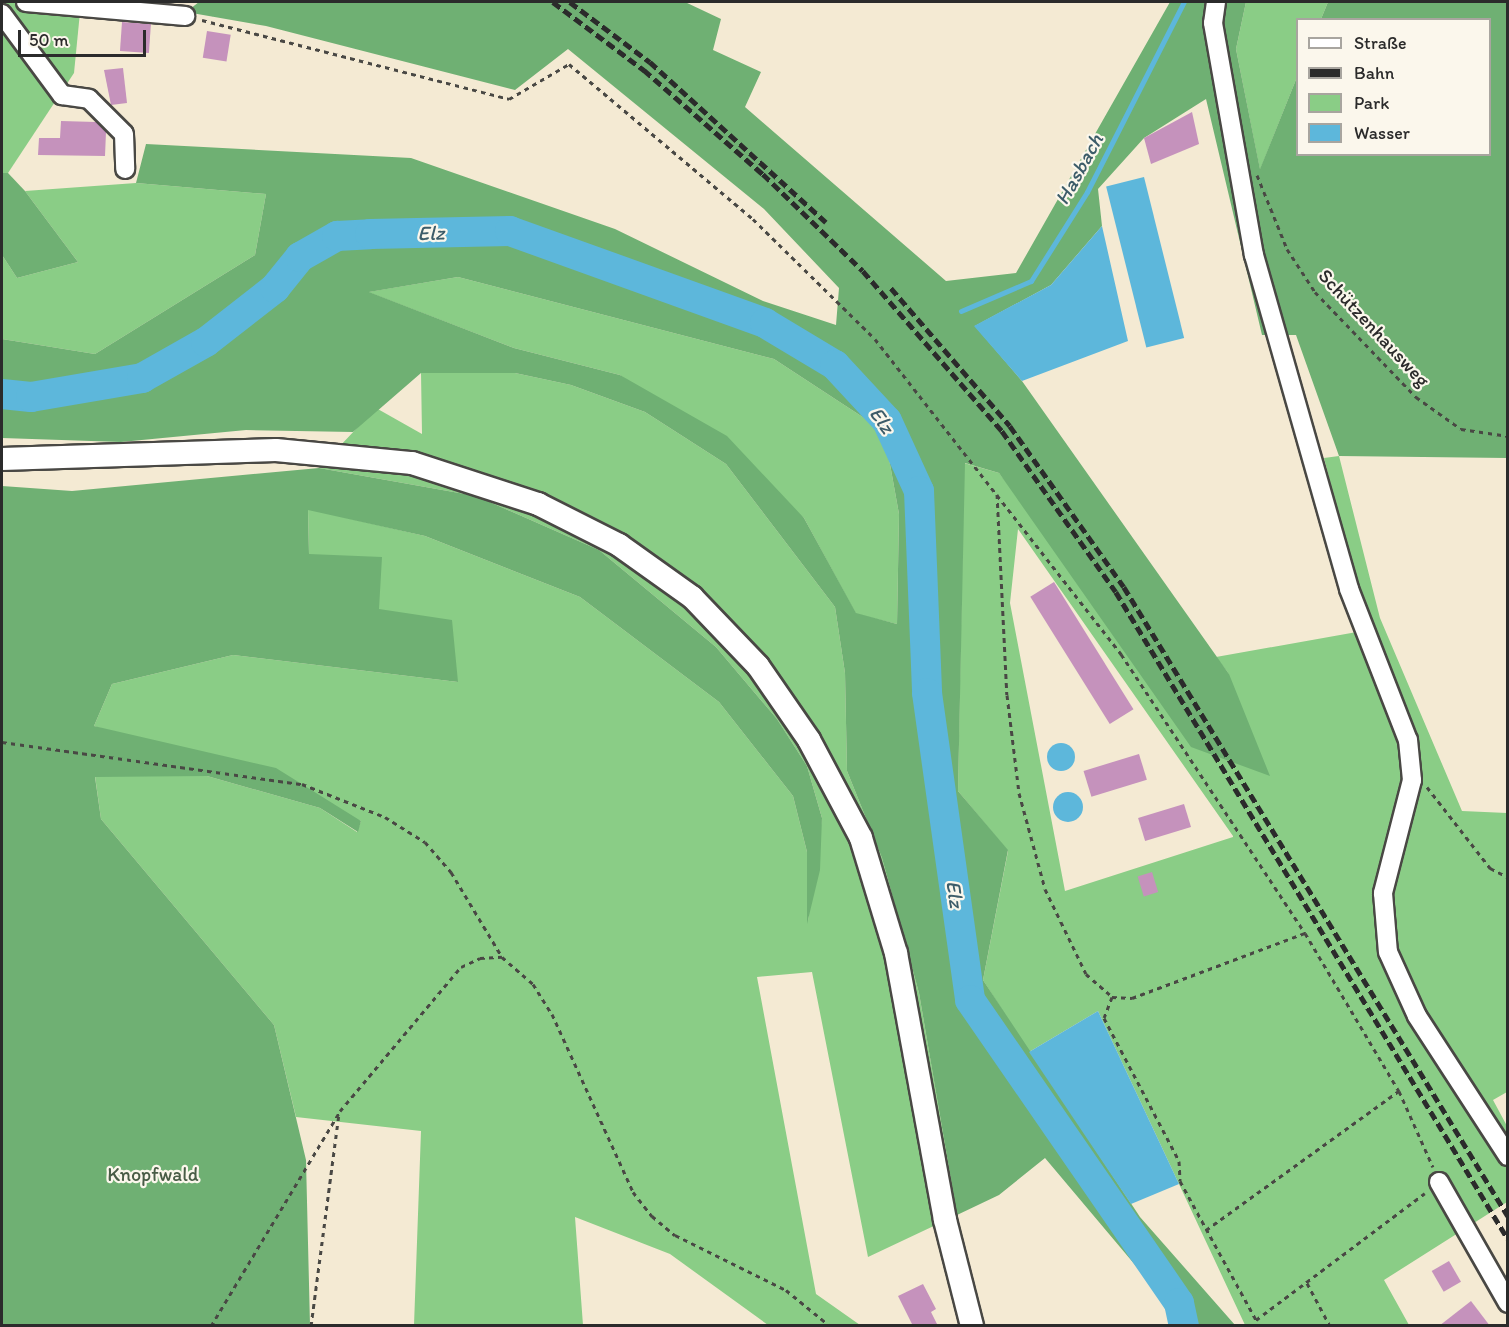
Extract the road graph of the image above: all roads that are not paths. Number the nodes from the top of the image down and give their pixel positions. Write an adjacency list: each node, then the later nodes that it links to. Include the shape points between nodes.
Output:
1 (26, 2): 4 (street)
2 (1216, 2): 7 (street, via 1213,23 1254,255 1336,543 1408,740 1412,780 1383,893 1388,952 1417,1016)
3 (2, 14): 5 (street, via 62,95 89,99 124,134)
4 (185, 16)
5 (124, 169)
6 (2, 459): 10 (main road, via 276,450 412,464 538,504 619,545 692,597 758,666 809,740 861,838 896,953 945,1220)
7 (1508, 1156)
8 (1439, 1182): 9 (street)
9 (1508, 1304)
10 (972, 1326)

